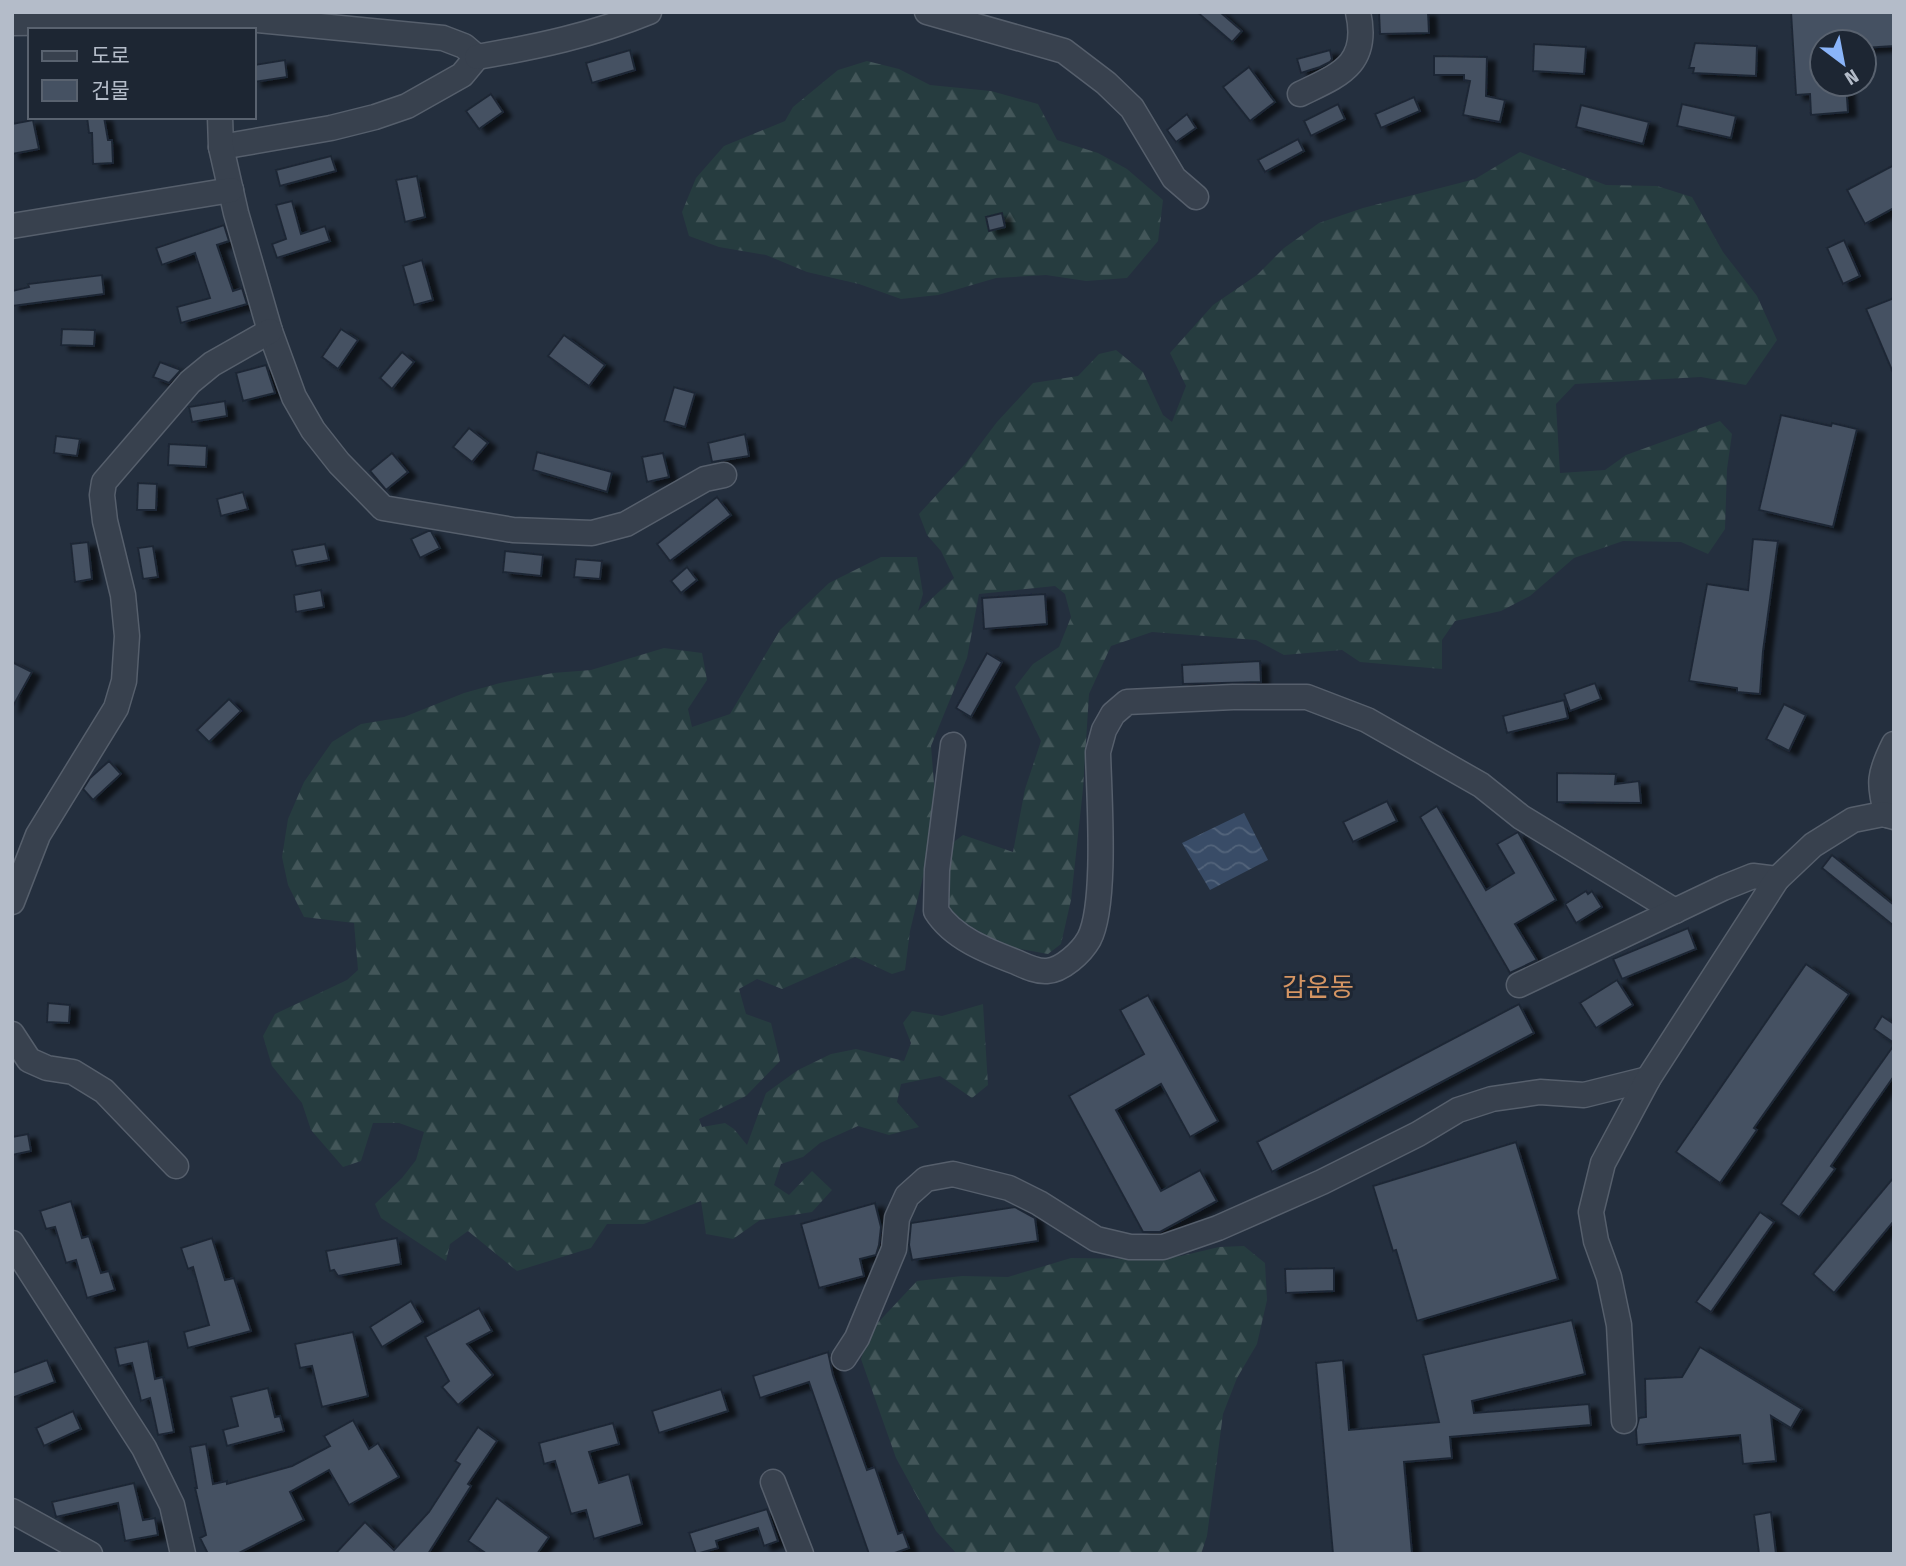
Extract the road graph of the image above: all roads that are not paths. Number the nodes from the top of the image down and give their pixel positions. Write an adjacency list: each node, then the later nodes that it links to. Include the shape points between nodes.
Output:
1 (649, 12): 6 (street, via 538,47)
2 (927, 12): 11 (street, via 1064,51 1132,108 1174,178)
3 (1358, 12): 7 (street, via 1362,29 1357,53 1343,73)
4 (12, 23): 5 (street)
5 (216, 24): 6 (street, via 258,20 443,38)
6 (477, 57): 9 (street, via 462,75 407,106 331,128)
7 (1300, 94)
8 (220, 119): 9 (street)
9 (221, 147): 10 (street)
10 (231, 190): 12 (street); 13 (street)
11 (1196, 197)
12 (12, 226)
13 (270, 331): 14 (street, via 294,397 313,430 383,508 513,530 592,533 626,524 705,479); 19 (street, via 190,382 104,482 105,521 123,595 127,636 124,681 116,708 38,835)
14 (724, 475)
15 (1894, 744): 17 (street, via 1880,782)
16 (953, 745): 20 (street, via 936,911 954,932 1030,968 1047,971 1069,962 1089,939 1099,900 1098,752 1113,714 1127,702 1307,697 1367,720 1481,785 1521,817)
17 (1891, 816): 18 (street, via 1853,820 1813,845)
18 (1777, 879): 20 (street, via 1753,876); 23 (street)
19 (12, 902)
20 (1675, 911): 21 (street)
21 (1519, 985)
22 (12, 1034): 24 (street, via 29,1060 73,1072 104,1091)
23 (1648, 1079): 26 (street, via 1584,1095 1540,1092 1458,1110 1322,1182 1163,1247 1130,1247 1096,1239 1009,1188 953,1174 926,1179 907,1196 897,1218 894,1249 858,1338); 27 (street, via 1603,1163 1591,1212 1619,1325)
24 (176, 1166)
25 (12, 1243): 31 (street, via 144,1448 173,1506)
26 (844, 1358)
27 (1624, 1421)
28 (773, 1482): 32 (street)
29 (12, 1511): 30 (street)
30 (90, 1554)
31 (183, 1554)
32 (801, 1554)

